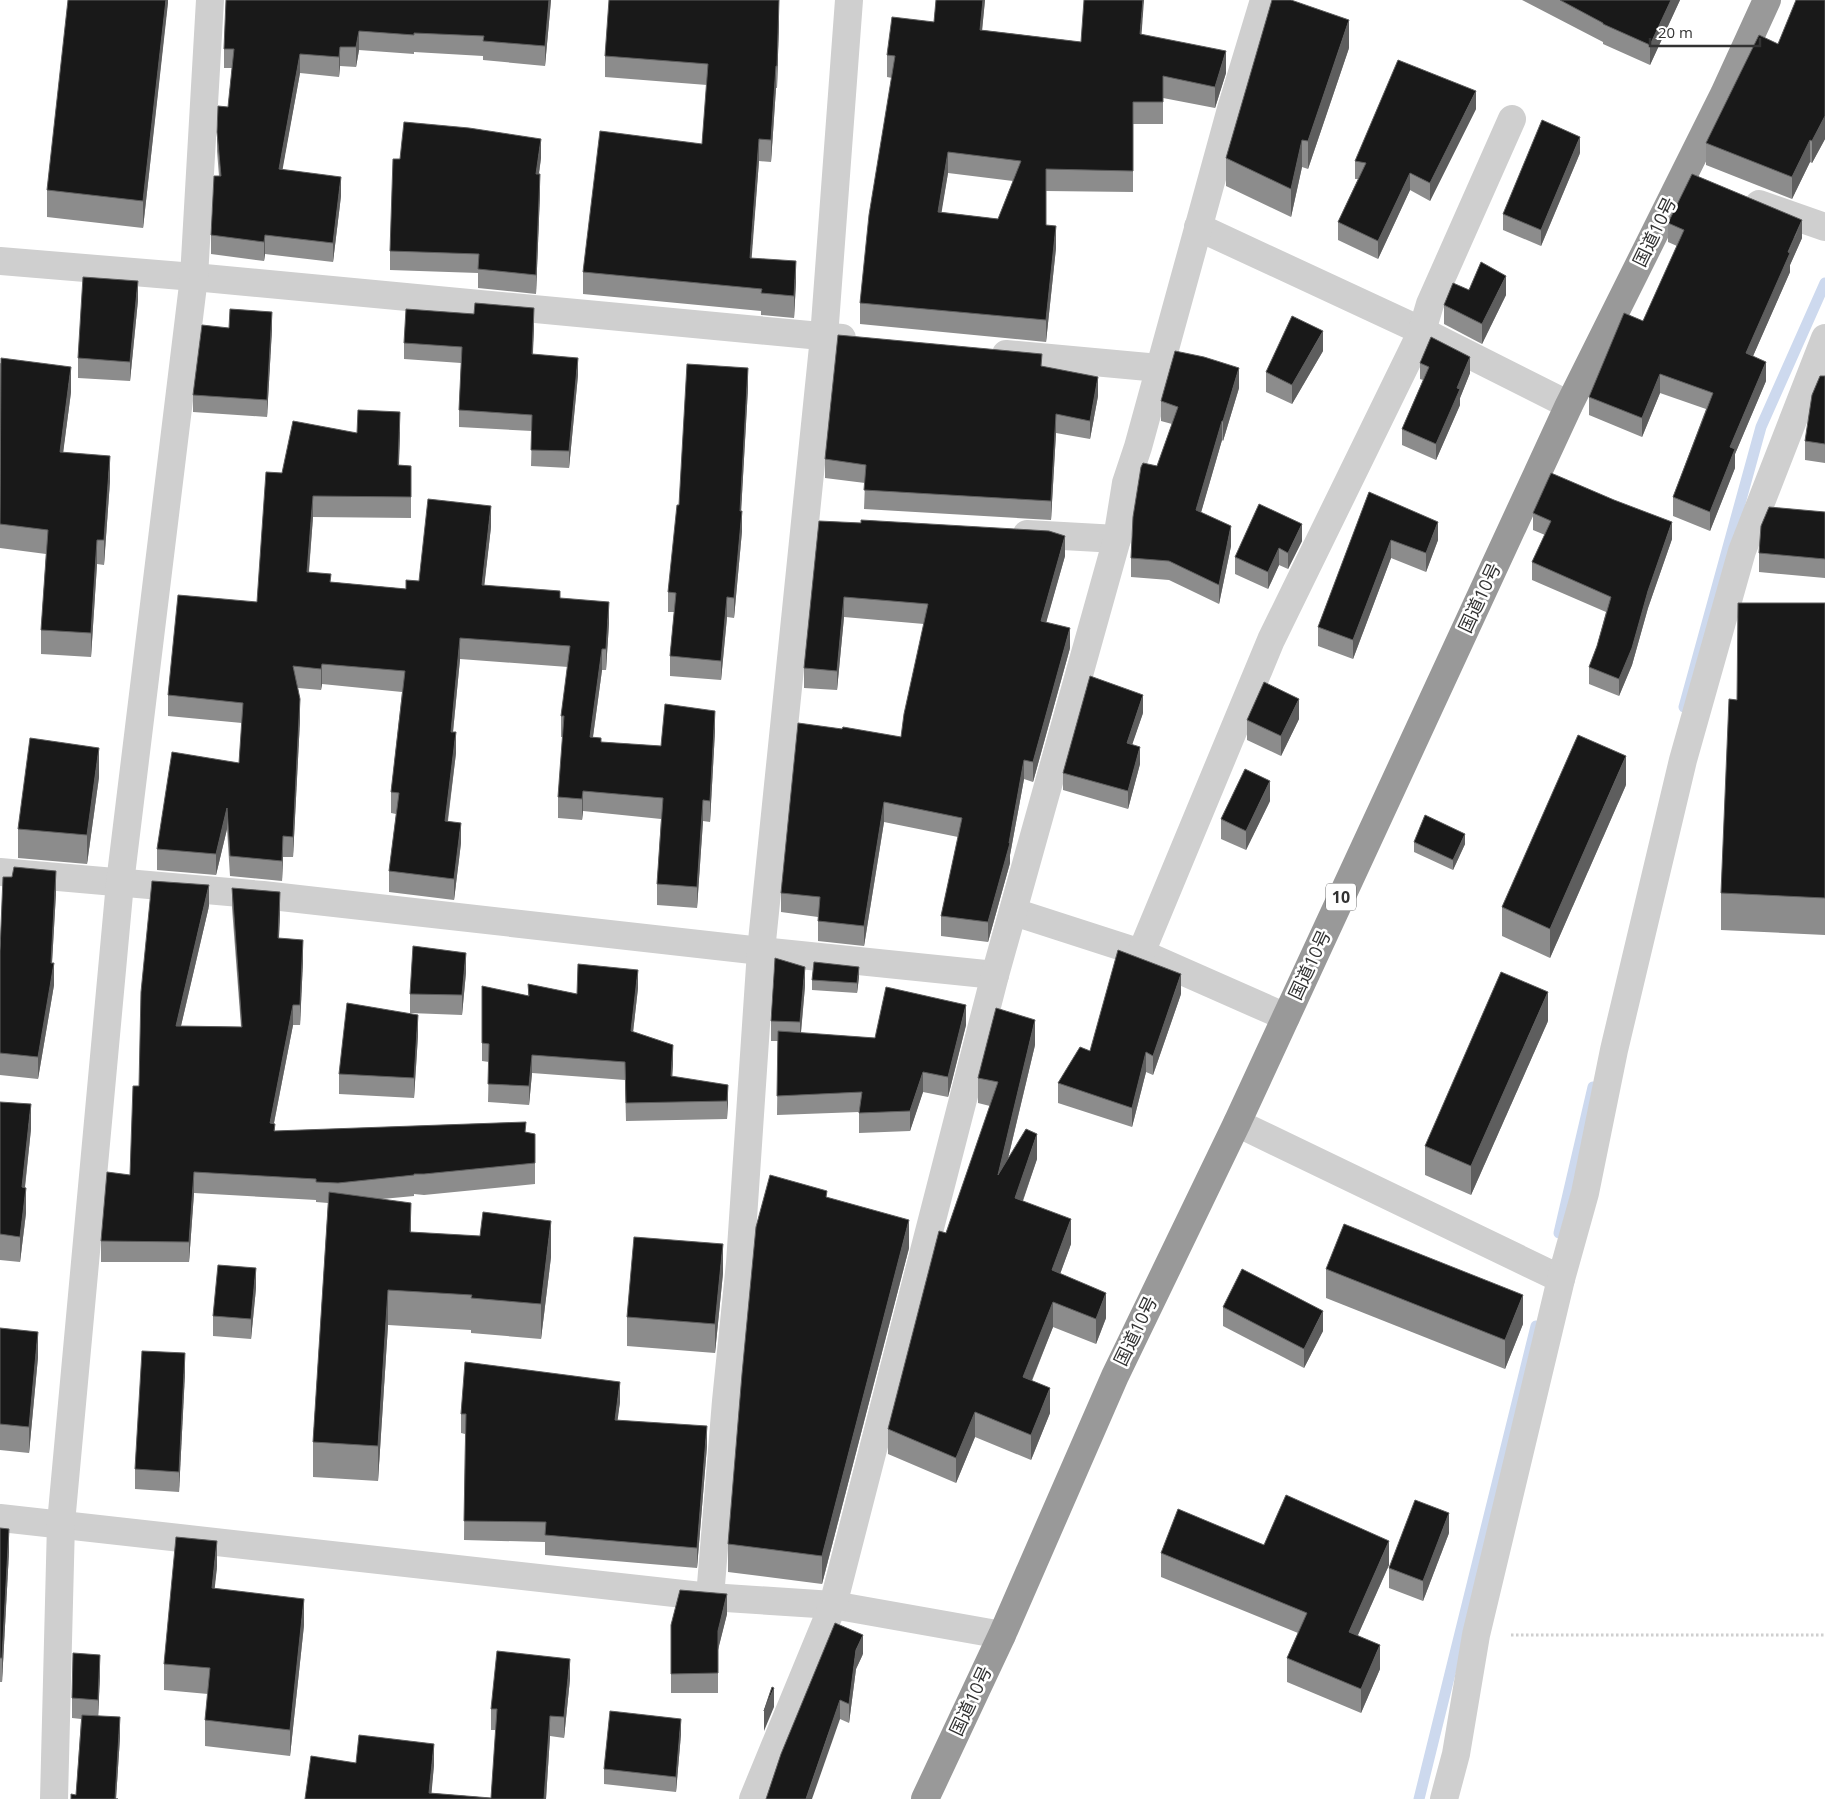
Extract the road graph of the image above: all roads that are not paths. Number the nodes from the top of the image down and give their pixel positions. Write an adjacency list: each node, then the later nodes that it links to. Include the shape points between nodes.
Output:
1 (210, 0): 12 (street)
2 (849, 0): 14 (street)
3 (1264, 0): 10 (street)
4 (1767, 0): 6 (highway, 国道10号 / 10)
5 (1512, 119): 13 (street, via 1430,304)
6 (1684, 173): 7 (street); 19 (highway, 国道10号 / 10)
7 (1710, 184)
8 (1736, 194): 9 (street)
9 (1825, 227)
10 (1198, 228): 13 (street); 18 (street)
11 (0, 261): 12 (street)
12 (194, 277): 14 (street); 23 (street)
13 (1422, 331): 19 (street); 26 (street, via 1271,640)
14 (824, 337): 16 (street); 25 (street, via 815,521)
15 (1825, 338): 30 (street, via 1742,551 1683,760 1614,1050 1585,1193)
16 (864, 340)
17 (982, 352): 18 (street)
18 (1159, 368): 21 (street, via 1126,483)
19 (1569, 405): 28 (highway, 国道10号 / 10)
20 (1000, 532): 21 (street)
21 (1117, 540): 24 (street)
22 (0, 872): 23 (street)
23 (120, 883): 25 (street, via 262,894); 32 (street)
24 (1014, 912): 26 (street); 27 (street)
25 (761, 951): 27 (street); 33 (street, via 740,1263)
26 (1141, 953): 28 (street)
27 (995, 975): 34 (street)
28 (1286, 1017): 29 (highway, 国道10号 / 10)
29 (1237, 1123): 30 (street); 35 (highway, 国道10号 / 10, via 1115,1376)
30 (1561, 1279): 39 (street, via 1476,1635 1456,1754)
31 (0, 1518): 32 (street)
32 (61, 1523): 33 (street); 36 (street)
33 (710, 1597): 34 (street)
34 (833, 1606): 35 (street); 37 (street)
35 (1002, 1635): 38 (highway, 国道10号 / 10)
36 (54, 1799)
37 (753, 1799)
38 (925, 1799)
39 (1444, 1799)

